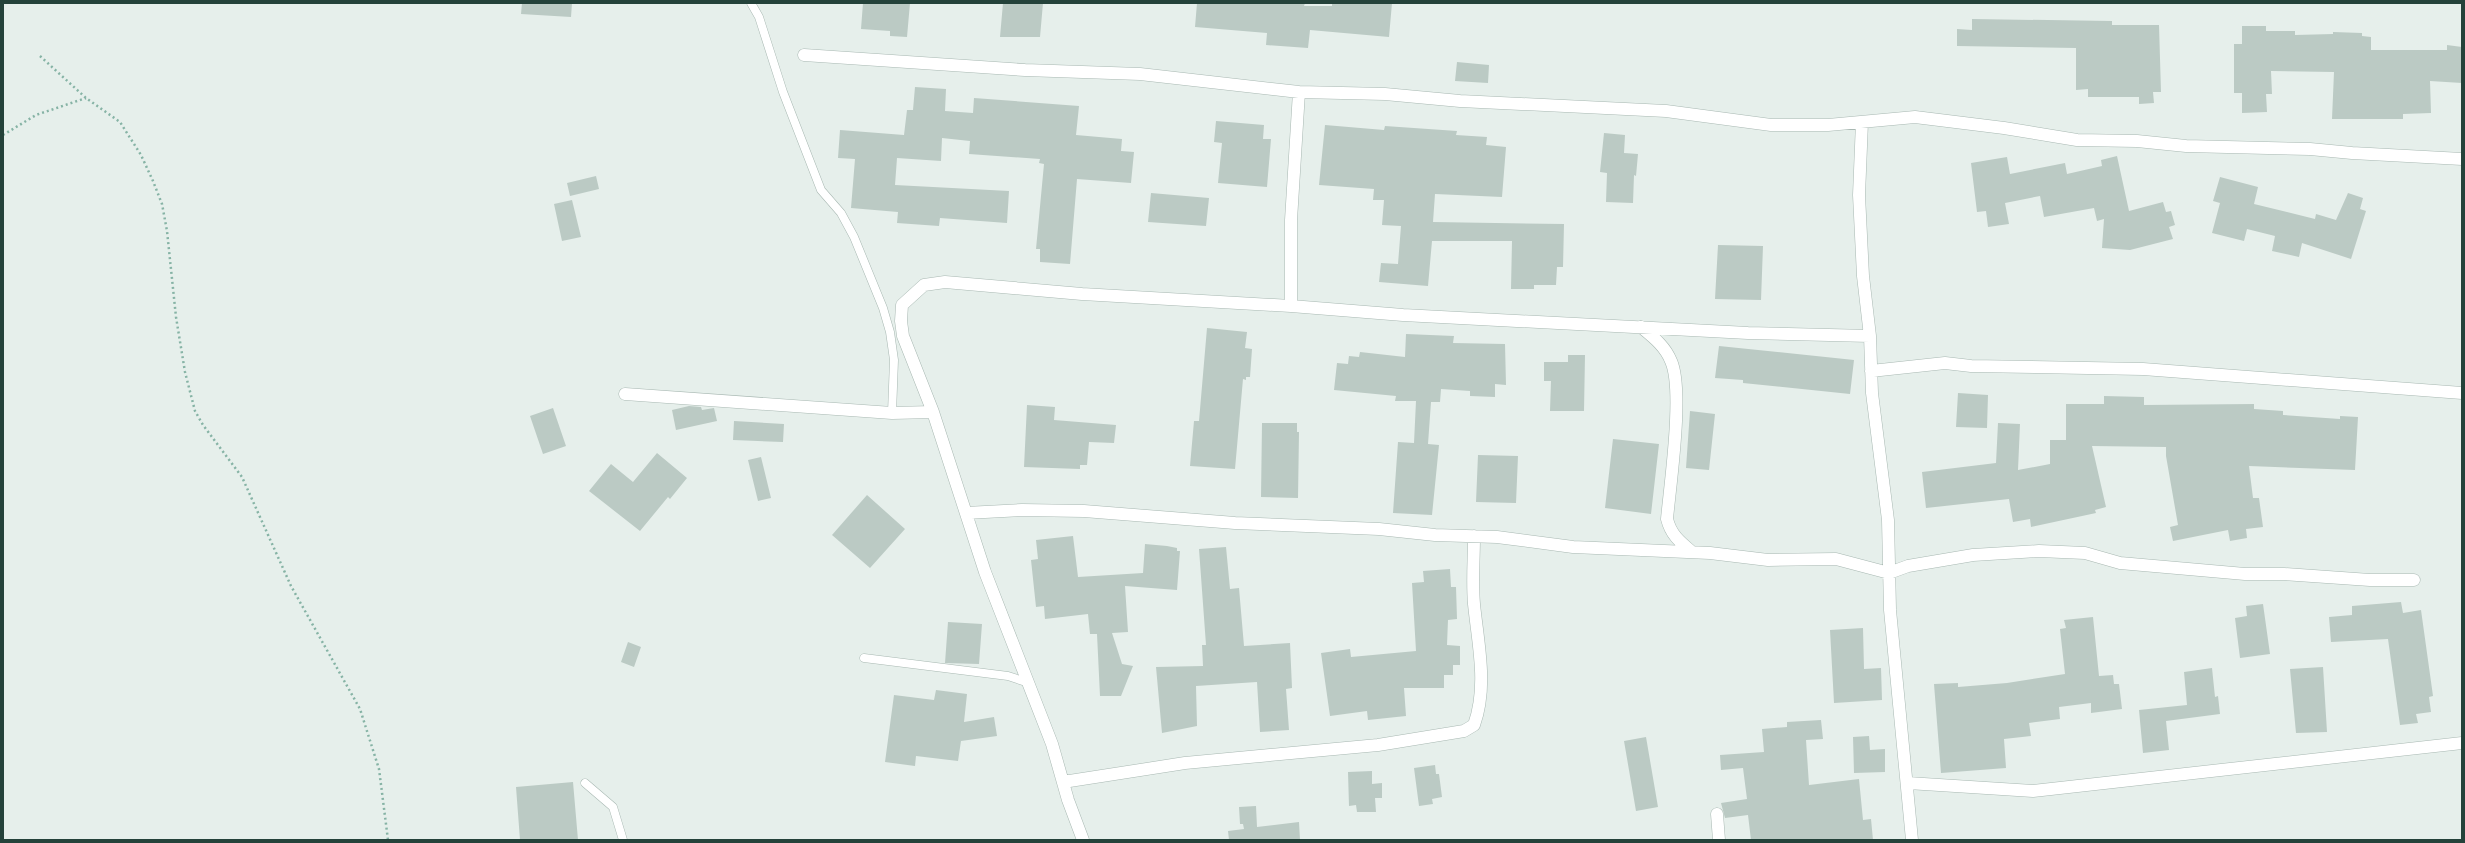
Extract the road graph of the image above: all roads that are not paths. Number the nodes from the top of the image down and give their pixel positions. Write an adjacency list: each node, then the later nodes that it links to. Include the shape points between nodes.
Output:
1 (751, 3): 13 (lane, via 759,17 783,92 821,190 841,213 854,237 883,308 894,360)
2 (804, 55): 3 (street, via 1024,70 1140,74)
3 (1299, 92): 4 (street, via 1385,94 1460,101 1666,110 1771,125); 6 (street, via 1291,220)
4 (1862, 122): 5 (street, via 1915,117 2077,140 2310,149); 8 (street, via 1859,195 1863,276)
5 (2462, 159)
6 (1291, 306): 7 (street, via 1403,315); 12 (street, via 1082,294 945,282 924,285 902,305 900,322 903,336)
7 (1641, 327): 8 (street); 16 (street, via 1664,349 1676,378 1667,519 1676,539)
8 (1870, 336): 9 (street)
9 (1871, 371): 10 (street, via 1945,363 1971,366 2143,369); 17 (street, via 1888,520)
10 (2462, 393)
11 (625, 394): 13 (street)
12 (933, 412): 13 (street); 14 (street)
13 (892, 413)
14 (966, 513): 15 (street, via 1022,510 1084,511); 20 (street, via 985,572)
15 (1474, 536): 16 (street, via 1573,547); 22 (street, via 1474,602 1482,671 1478,715 1474,726 1464,731 1378,744 1185,763)
16 (1692, 552): 17 (street, via 1768,560 1836,559)
17 (1889, 573): 18 (street, via 1908,566 1973,555 2039,551 2085,553 2120,563 2245,574); 24 (street, via 1890,610)
18 (2414, 580)
19 (864, 658): 20 (lane, via 1008,676)
20 (1029, 683): 22 (street)
21 (2462, 743): 24 (street, via 2033,791)
22 (1063, 782): 27 (street)
23 (585, 783): 26 (lane, via 613,807)
24 (1908, 783): 29 (street)
25 (1717, 814): 28 (street)
26 (623, 840)
27 (1083, 840)
28 (1718, 840)
29 (1912, 840)

